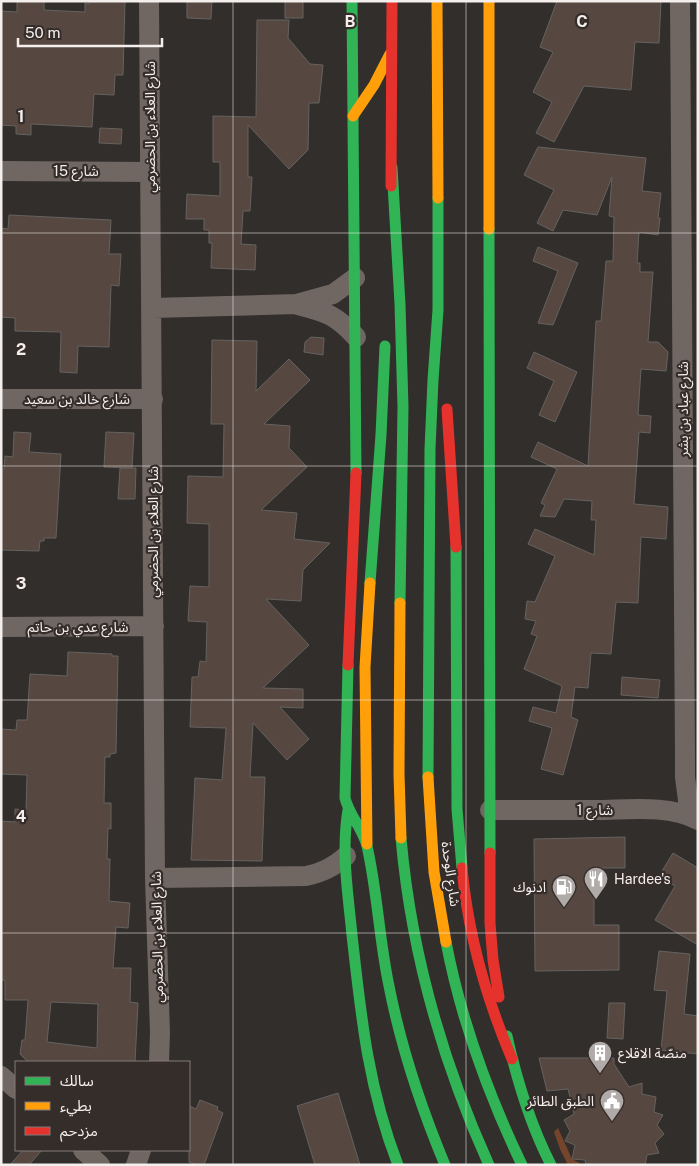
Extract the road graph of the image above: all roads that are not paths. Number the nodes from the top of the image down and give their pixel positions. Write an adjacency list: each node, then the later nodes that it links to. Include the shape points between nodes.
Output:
1 (149, 1): 11 (street, شارع العلاء بن الحضرمي)
2 (352, 1): 8 (main road)
3 (392, 1): 7 (main road)
4 (437, 1): 16 (main road)
5 (489, 1): 27 (main road)
6 (680, 1): 23 (street, شارع عباد بن بشر)
7 (392, 51): 8 (main road); 9 (main road)
8 (353, 116): 12 (main road)
9 (392, 167): 13 (main road); 44 (main road, via 403,380 399,572 402,845 412,920 427,994 448,1066)
10 (1, 170): 11 (street, شارع 15)
11 (150, 172): 15 (street, شارع العلاء بن الحضرمي)
12 (355, 278): 14 (street, via 333,294); 18 (main road)
13 (387, 286)
14 (296, 304): 15 (street); 18 (street, via 334,316)
15 (152, 308): 21 (street, شارع العلاء بن الحضرمي)
16 (438, 310): 19 (main road); 45 (main road, شارع الوحدة, via 432,392 429,573 427,764 430,832 450,964 468,1030 490,1093)
17 (385, 336): 29 (main road, via 365,667)
18 (356, 338): 26 (main road, via 356,473 344,792)
19 (444, 379)
20 (1, 399): 21 (street, شارع خالد بن سعيد)
21 (152, 399): 24 (street, شارع العلاء بن الحضرمي)
22 (446, 399): 34 (main road, via 457,555 458,809 462,871 486,990)
23 (690, 407): 28 (street, شارع عباد بن بشر, via 684,755)
24 (154, 626): 25 (street, شارع عدي بن حاتم); 32 (street, شارع العلاء بن الحضرمي)
25 (1, 627)
26 (348, 810): 29 (main road); 30 (main road)
27 (490, 810): 28 (street, شارع 1, via 640,810); 34 (main road, via 491,943)
28 (694, 818)
29 (368, 844): 43 (main road, via 397,1026 423,1114)
30 (346, 856): 31 (street, via 332,867); 33 (main road)
31 (306, 876): 32 (street); 33 (street, via 330,886)
32 (155, 878): 35 (street, شارع العلاء بن الحضرمي)
33 (348, 901): 42 (main road, via 366,1062 378,1112)
34 (512, 1059): 46 (main road, via 524,1103)
35 (159, 1061)
36 (1, 1076): 37 (street)
37 (15, 1088)
38 (84, 1151): 40 (street)
39 (141, 1151): 41 (street)
40 (100, 1165)
41 (136, 1165)
42 (398, 1165)
43 (444, 1165)
44 (489, 1165)
45 (522, 1165)
46 (551, 1165)

